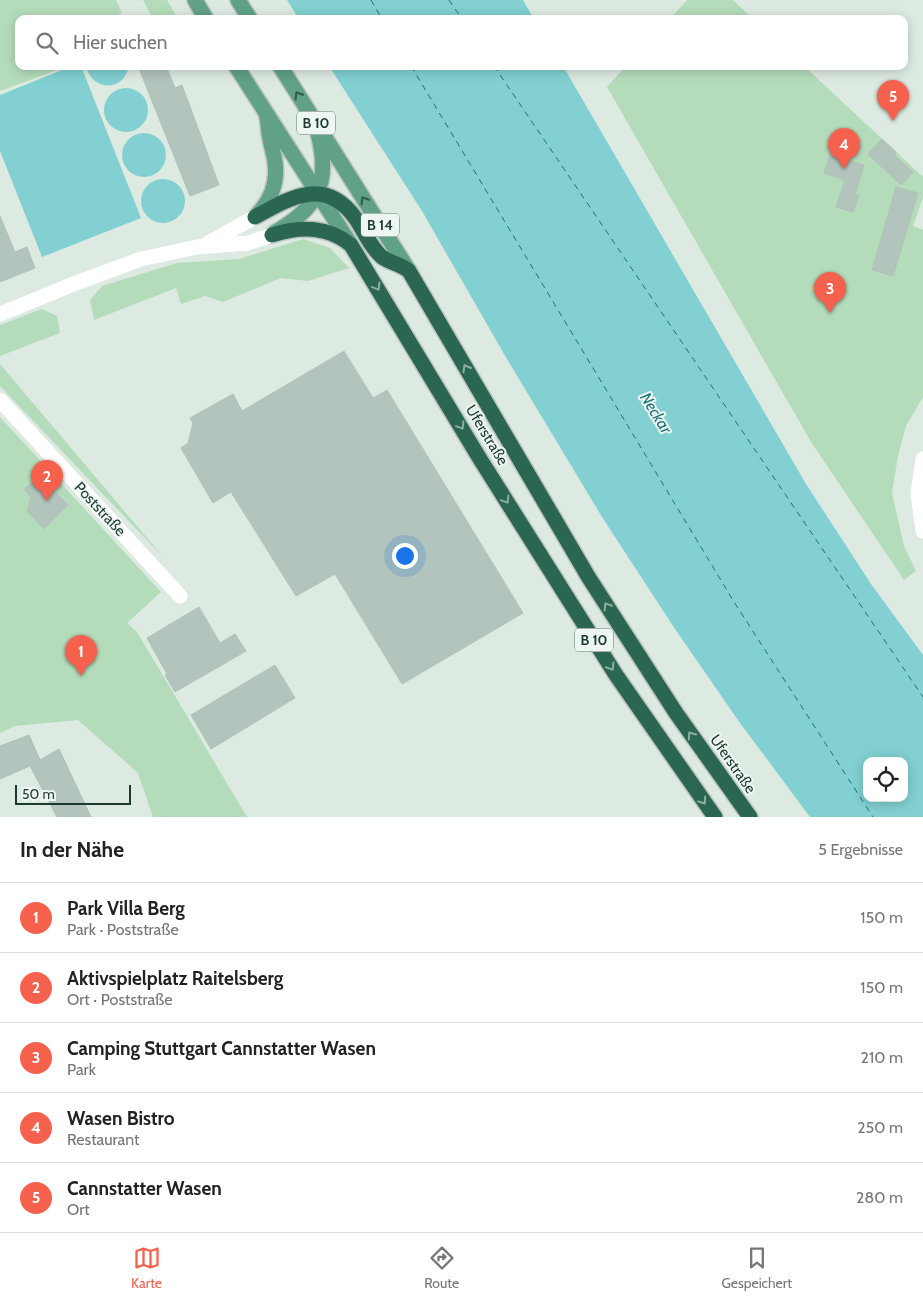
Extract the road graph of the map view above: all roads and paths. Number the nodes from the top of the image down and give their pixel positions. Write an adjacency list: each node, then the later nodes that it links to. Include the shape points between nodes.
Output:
1 (194, 0): 3 (main road)
2 (238, 0): 4 (main road)
3 (203, 15)
4 (247, 15)
5 (239, 70): 7 (main road, Uferstraße / B 10)
6 (283, 70): 8 (main road, Uferstraße / B 10, one-way to 6)
7 (266, 112): 10 (main road, Uferstraße / B 10); 11 (main road, via 276,178 270,198)
8 (314, 120): 9 (main road, Uferstraße / B 10); 10 (main road, via 323,157)
9 (352, 180): 15 (main road, Uferstraße / B 14, one-way to 9)
10 (318, 194): 11 (highway, via 297,196); 12 (main road, via 298,217); 13 (main road, Uferstraße / B 10); 15 (highway, via 348,210 381,257)
11 (256, 217): 14 (street)
12 (272, 234): 13 (highway, via 296,228 314,229); 14 (street, via 248,242)
13 (351, 245): 21 (highway, Uferstraße / B 10, one-way to 21, via 601,651)
14 (197, 247): 16 (street, via 123,265)
15 (409, 271): 22 (highway, Uferstraße / B 10, one-way to 15, via 676,713 589,578)
16 (0, 314)
17 (0, 400): 20 (street, Poststraße)
18 (923, 458): 19 (street, via 918,493)
19 (923, 532)
20 (180, 596)
21 (715, 817)
22 (750, 817)

